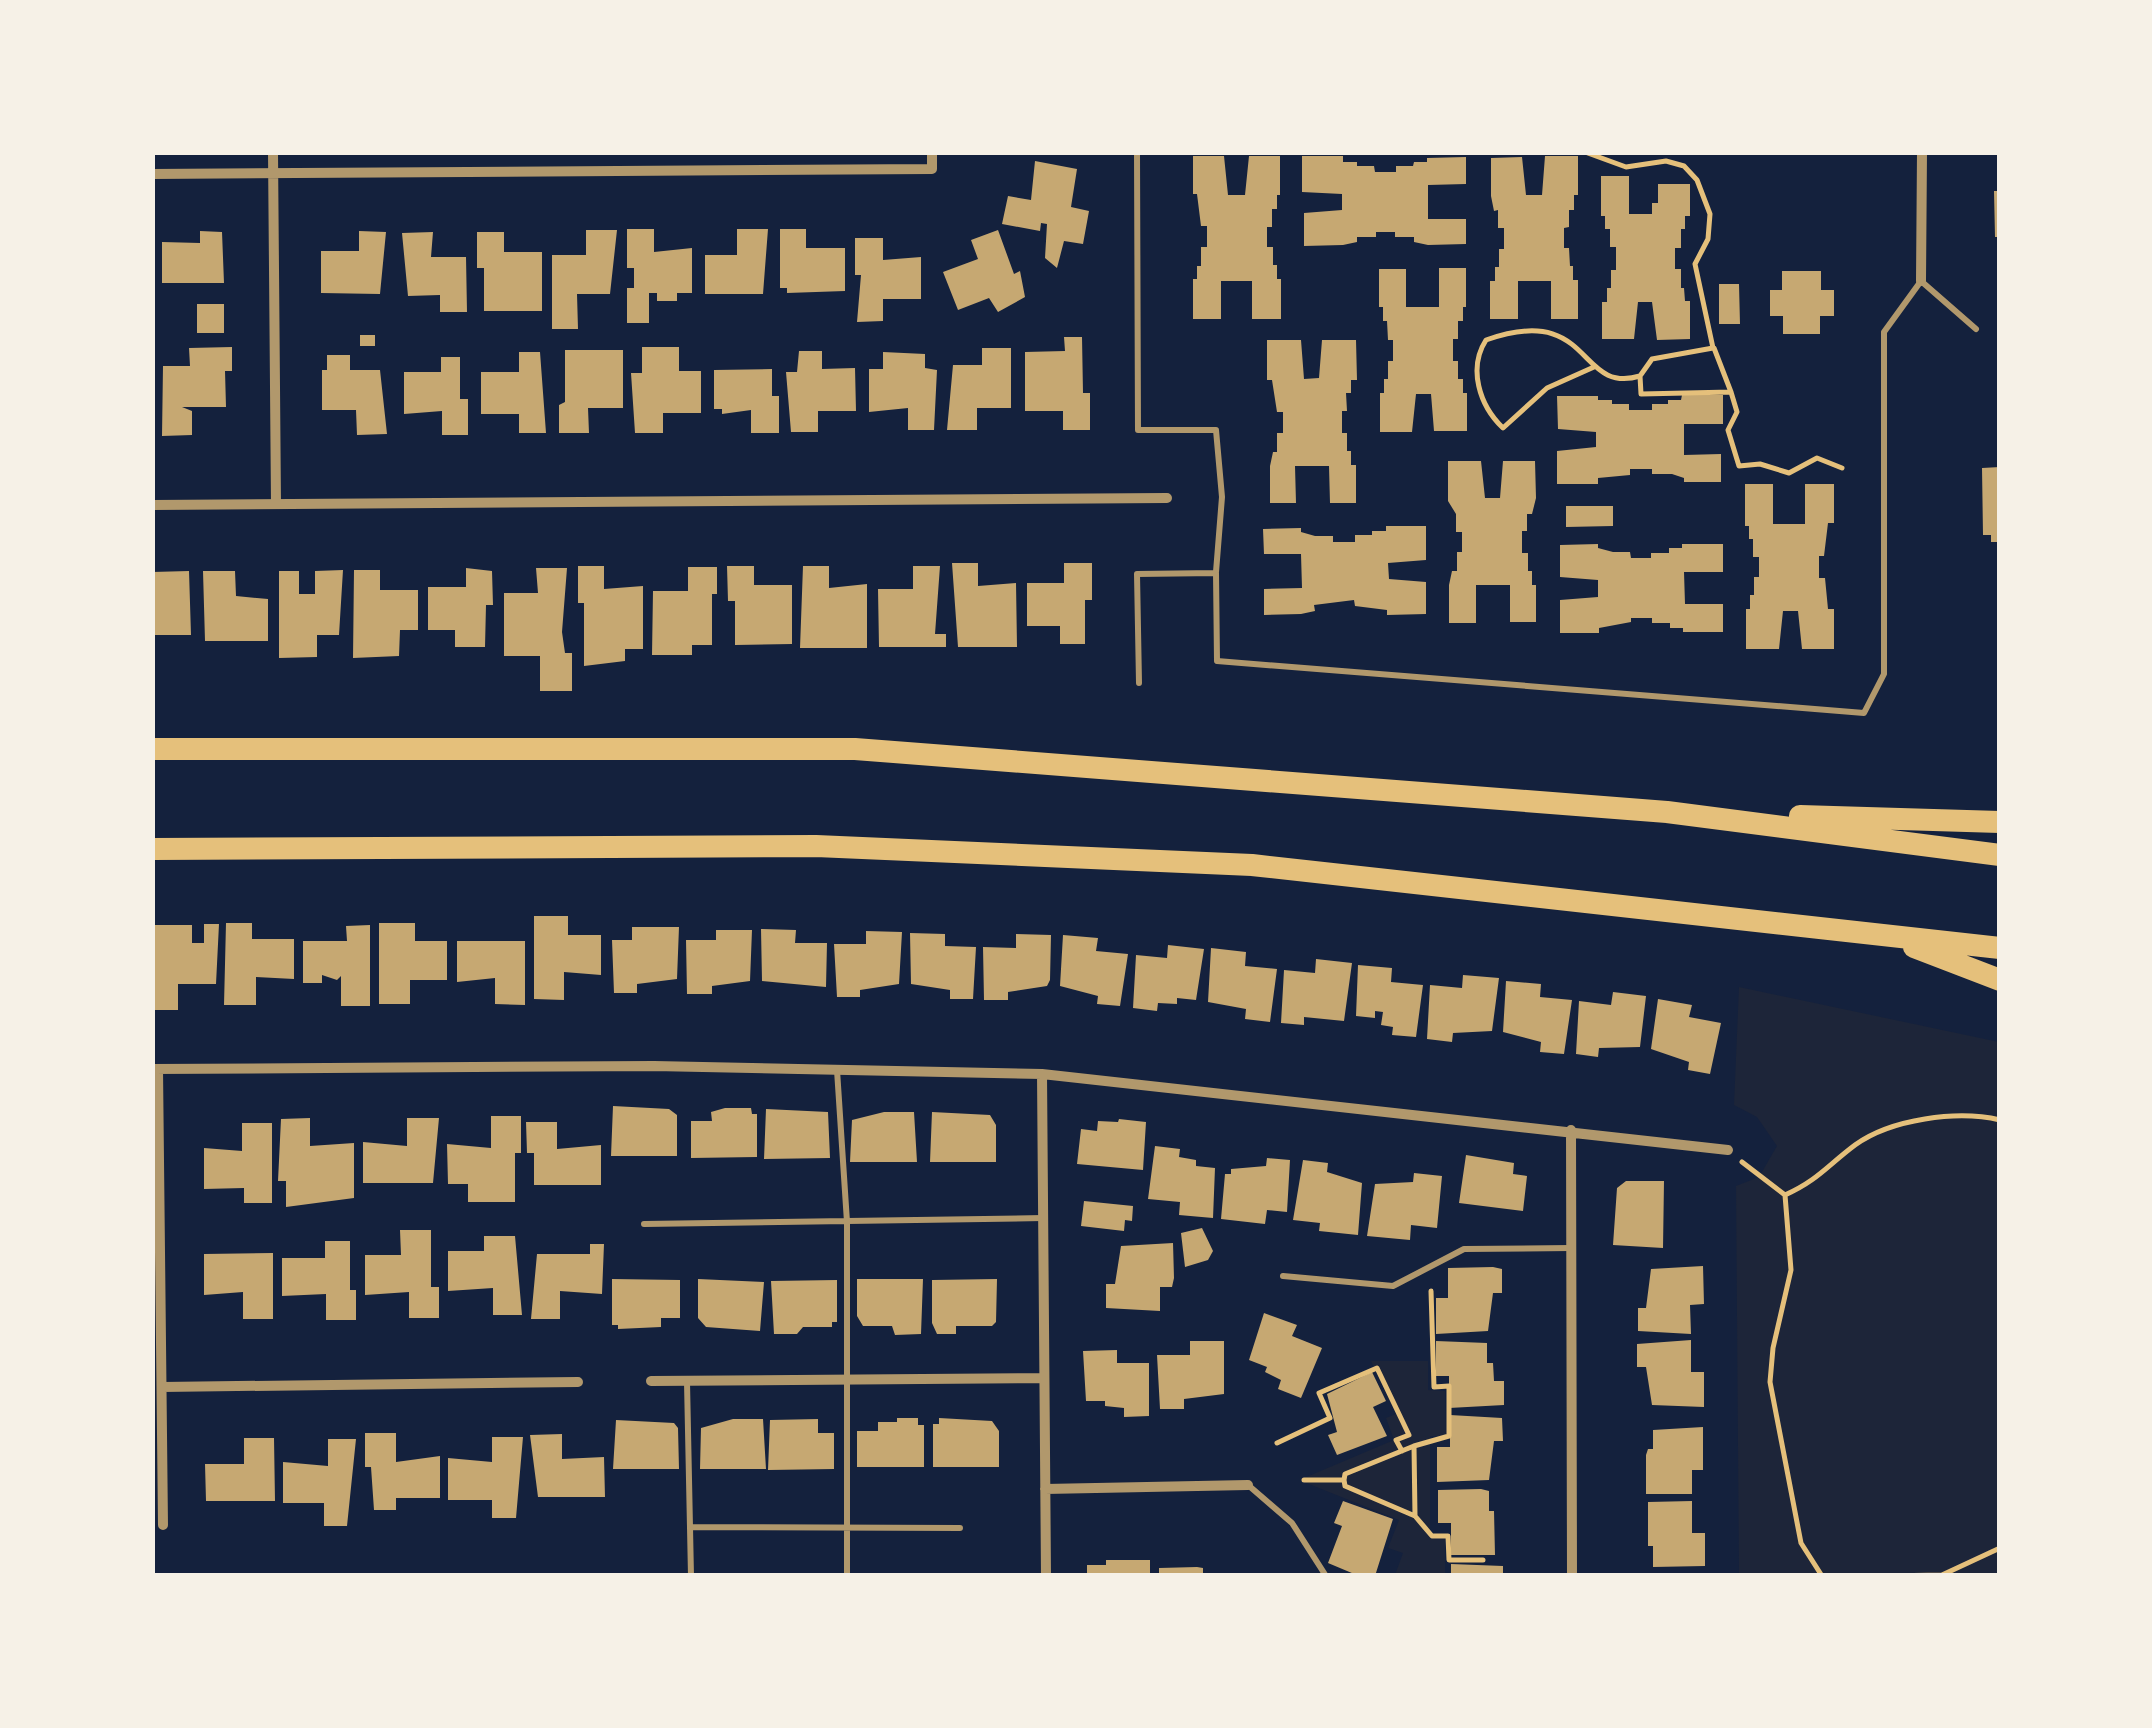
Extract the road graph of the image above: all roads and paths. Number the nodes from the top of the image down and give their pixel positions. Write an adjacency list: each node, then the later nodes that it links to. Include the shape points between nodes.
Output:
1 (273, 152): 6 (street)
2 (932, 152): 6 (street, via 932,169)
3 (1137, 152): 18 (lane, via 1138,430 1216,430 1222,497)
4 (1585, 152): 10 (path, via 1626,167 1684,166 1697,180 1710,214 1708,240 1694,264)
5 (1922, 152): 8 (street)
6 (273, 173): 7 (street); 16 (street)
7 (152, 174)
8 (1921, 281): 9 (lane); 18 (lane, via 1884,332 1884,674 1864,713 1217,661)
9 (1976, 328)
10 (1713, 348): 12 (path, via 1660,355); 13 (path)
11 (1594, 367): 11 (path, via 1566,337 1538,328 1486,340 1475,369 1479,390 1503,428 1547,388); 12 (path, via 1621,382)
12 (1640, 376): 13 (path, via 1641,394)
13 (1731, 392): 14 (path, via 1737,412 1728,430 1738,466 1789,473 1817,458)
14 (1842, 468)
15 (1167, 498): 16 (street)
16 (276, 504): 17 (street)
17 (152, 505)
18 (1216, 573): 19 (lane, via 1138,574)
19 (1138, 683)
20 (152, 750): 21 (highway, via 855,750)
21 (1667, 812): 22 (highway); 24 (highway)
22 (2000, 822)
23 (152, 849): 25 (highway, via 816,846 1232,864)
24 (2000, 854)
25 (1882, 935): 26 (highway); 27 (highway)
26 (2000, 948)
27 (2000, 980)
28 (155, 1069): 29 (street); 46 (street)
29 (838, 1070): 30 (street); 36 (lane)
30 (1042, 1074): 32 (street); 35 (street)
31 (2000, 1120): 34 (path, via 1980,1115 1914,1121 1857,1143 1819,1179)
32 (1571, 1130): 33 (street); 38 (street)
33 (1728, 1150): 34 (path)
34 (1785, 1196): 66 (path, via 1791,1270 1770,1382 1801,1543)
35 (1043, 1218): 36 (lane); 41 (street)
36 (847, 1222): 37 (lane); 42 (lane)
37 (644, 1224)
38 (1572, 1248): 39 (lane, via 1464,1249 1393,1286); 65 (street)
39 (1282, 1276)
40 (1431, 1291): 48 (path, via 1434,1386 1449,1386 1449,1436)
41 (1044, 1378): 42 (street); 53 (street)
42 (845, 1380): 44 (street); 56 (lane)
43 (650, 1381): 44 (street)
44 (687, 1381): 57 (lane)
45 (578, 1382): 46 (street)
46 (162, 1386): 55 (street)
47 (1276, 1443): 49 (path, via 1330,1418 1319,1393 1377,1368 1409,1435 1396,1440)
48 (1414, 1446): 49 (path); 54 (path)
49 (1402, 1452): 51 (path)
50 (1304, 1480): 51 (path)
51 (1344, 1480): 54 (path)
52 (1248, 1485): 53 (street); 64 (lane, via 1292,1524)
53 (1045, 1489): 63 (street)
54 (1415, 1516): 60 (path, via 1432,1536 1448,1536 1449,1560)
55 (164, 1525)
56 (846, 1526): 57 (lane); 58 (lane); 62 (lane)
57 (691, 1527): 61 (lane)
58 (960, 1528)
59 (2000, 1548): 67 (path, via 1942,1575)
60 (1482, 1560)
61 (691, 1576)
62 (847, 1576)
63 (1046, 1576)
64 (1326, 1576)
65 (1572, 1576)
66 (1822, 1576)
67 (1884, 1576)

